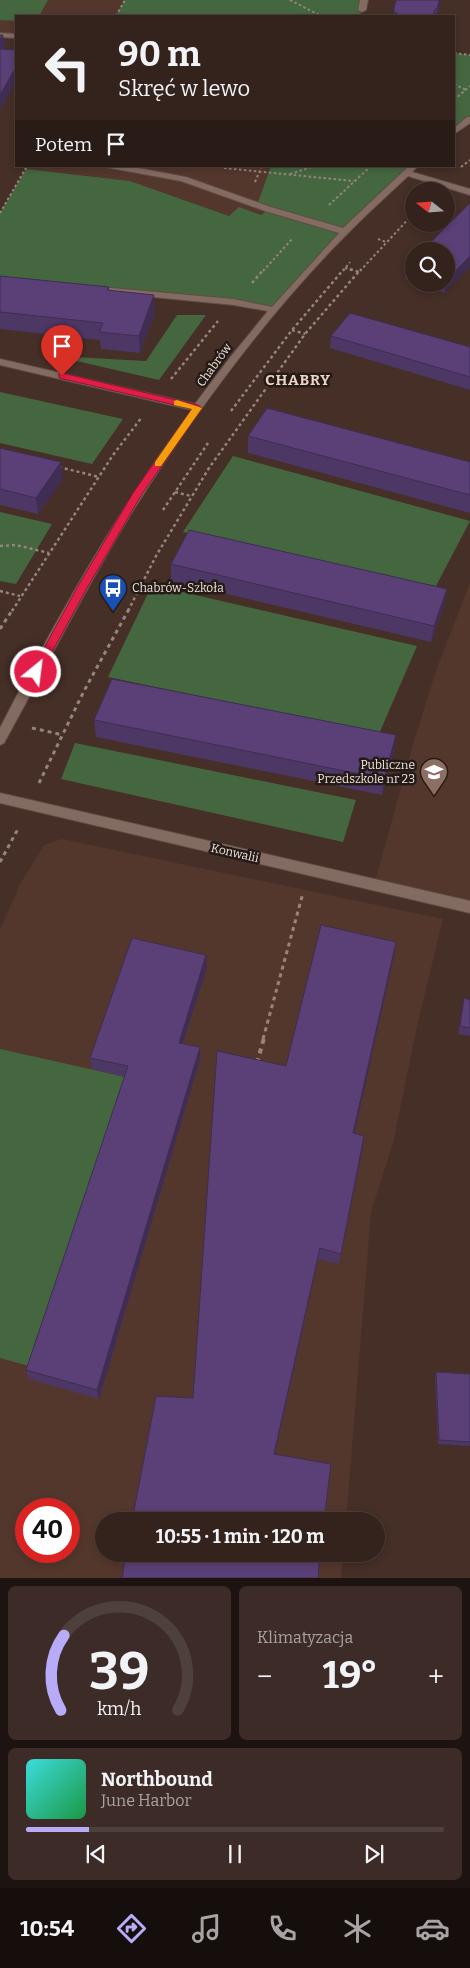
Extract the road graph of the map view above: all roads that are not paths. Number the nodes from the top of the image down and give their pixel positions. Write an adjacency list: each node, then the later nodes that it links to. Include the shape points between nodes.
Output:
1 (364, 0): 2 (street)
2 (362, 10)
3 (0, 35): 4 (street)
4 (15, 36)
5 (470, 119): 6 (street)
6 (455, 131)
7 (118, 167): 8 (street)
8 (134, 168): 11 (street, via 183,179)
9 (410, 170): 10 (street); 11 (street, Chabrów)
10 (470, 192)
11 (346, 232): 13 (street, Chabrów)
12 (78, 286): 13 (street, via 234,302)
13 (275, 310): 15 (street, Chabrów, via 245,343)
14 (0, 362): 15 (street)
15 (198, 408): 16 (street, Chabrów, via 138,493 82,588)
16 (0, 740)
17 (0, 798): 18 (street, Konwalii)
18 (470, 907)

